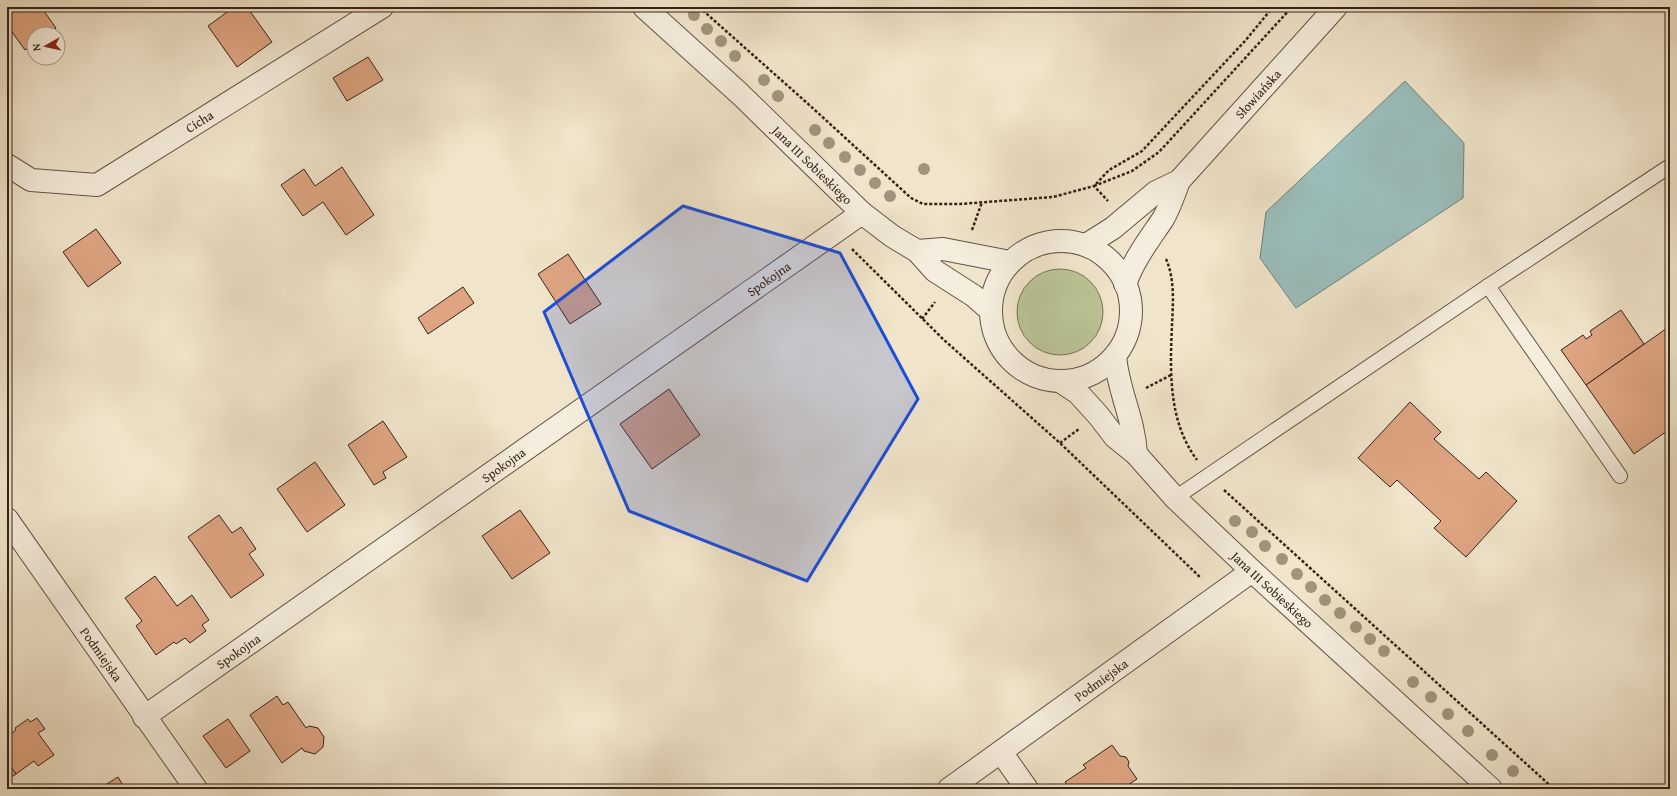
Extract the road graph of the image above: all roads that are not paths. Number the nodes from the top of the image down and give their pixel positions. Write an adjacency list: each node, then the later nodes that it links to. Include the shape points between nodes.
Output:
1 (382, 7): 4 (street, Cicha, via 97,185 30,180)
2 (644, 7): 7 (street, Jana III Sobieskiego, via 740,94)
3 (1336, 7): 6 (street, Słowiańska)
4 (7, 165)
5 (1670, 166): 12 (lane)
6 (1178, 181): 8 (street, Słowiańska, via 1156,192 1126,218); 11 (street, Słowiańska, via 1173,199 1130,269)
7 (862, 213): 9 (street, Jana III Sobieskiego); 21 (street, Spokojna)
8 (1086, 245): 10 (street, via 1061,241 1047,242 1021,253); 11 (street, via 1110,260)
9 (917, 251): 10 (street, via 943,249); 13 (street, Jana III Sobieskiego, via 935,271 974,296)
10 (1010, 262): 13 (street, via 996,284)
11 (1125, 284): 14 (street, via 1130,300 1131,320 1125,339)
12 (1488, 286): 17 (lane); 18 (lane)
13 (990, 310): 15 (street, via 998,344 1008,358 1020,369 1035,377)
14 (1115, 356): 15 (street, via 1094,374); 16 (street, via 1119,383 1133,425)
15 (1063, 383): 16 (street, Jana III Sobieskiego, via 1078,394 1098,415 1115,438)
16 (1136, 454): 18 (street, Jana III Sobieskiego)
17 (1620, 476)
18 (1175, 498): 20 (street, Jana III Sobieskiego)
19 (7, 519): 21 (street, Podmiejska)
20 (1252, 571): 22 (street, Podmiejska); 26 (street, Jana III Sobieskiego)
21 (144, 717): 23 (street, Podmiejska)
22 (1001, 752): 24 (street, Podmiejska); 25 (street)
23 (196, 789)
24 (949, 789)
25 (1028, 789)
26 (1491, 789)

